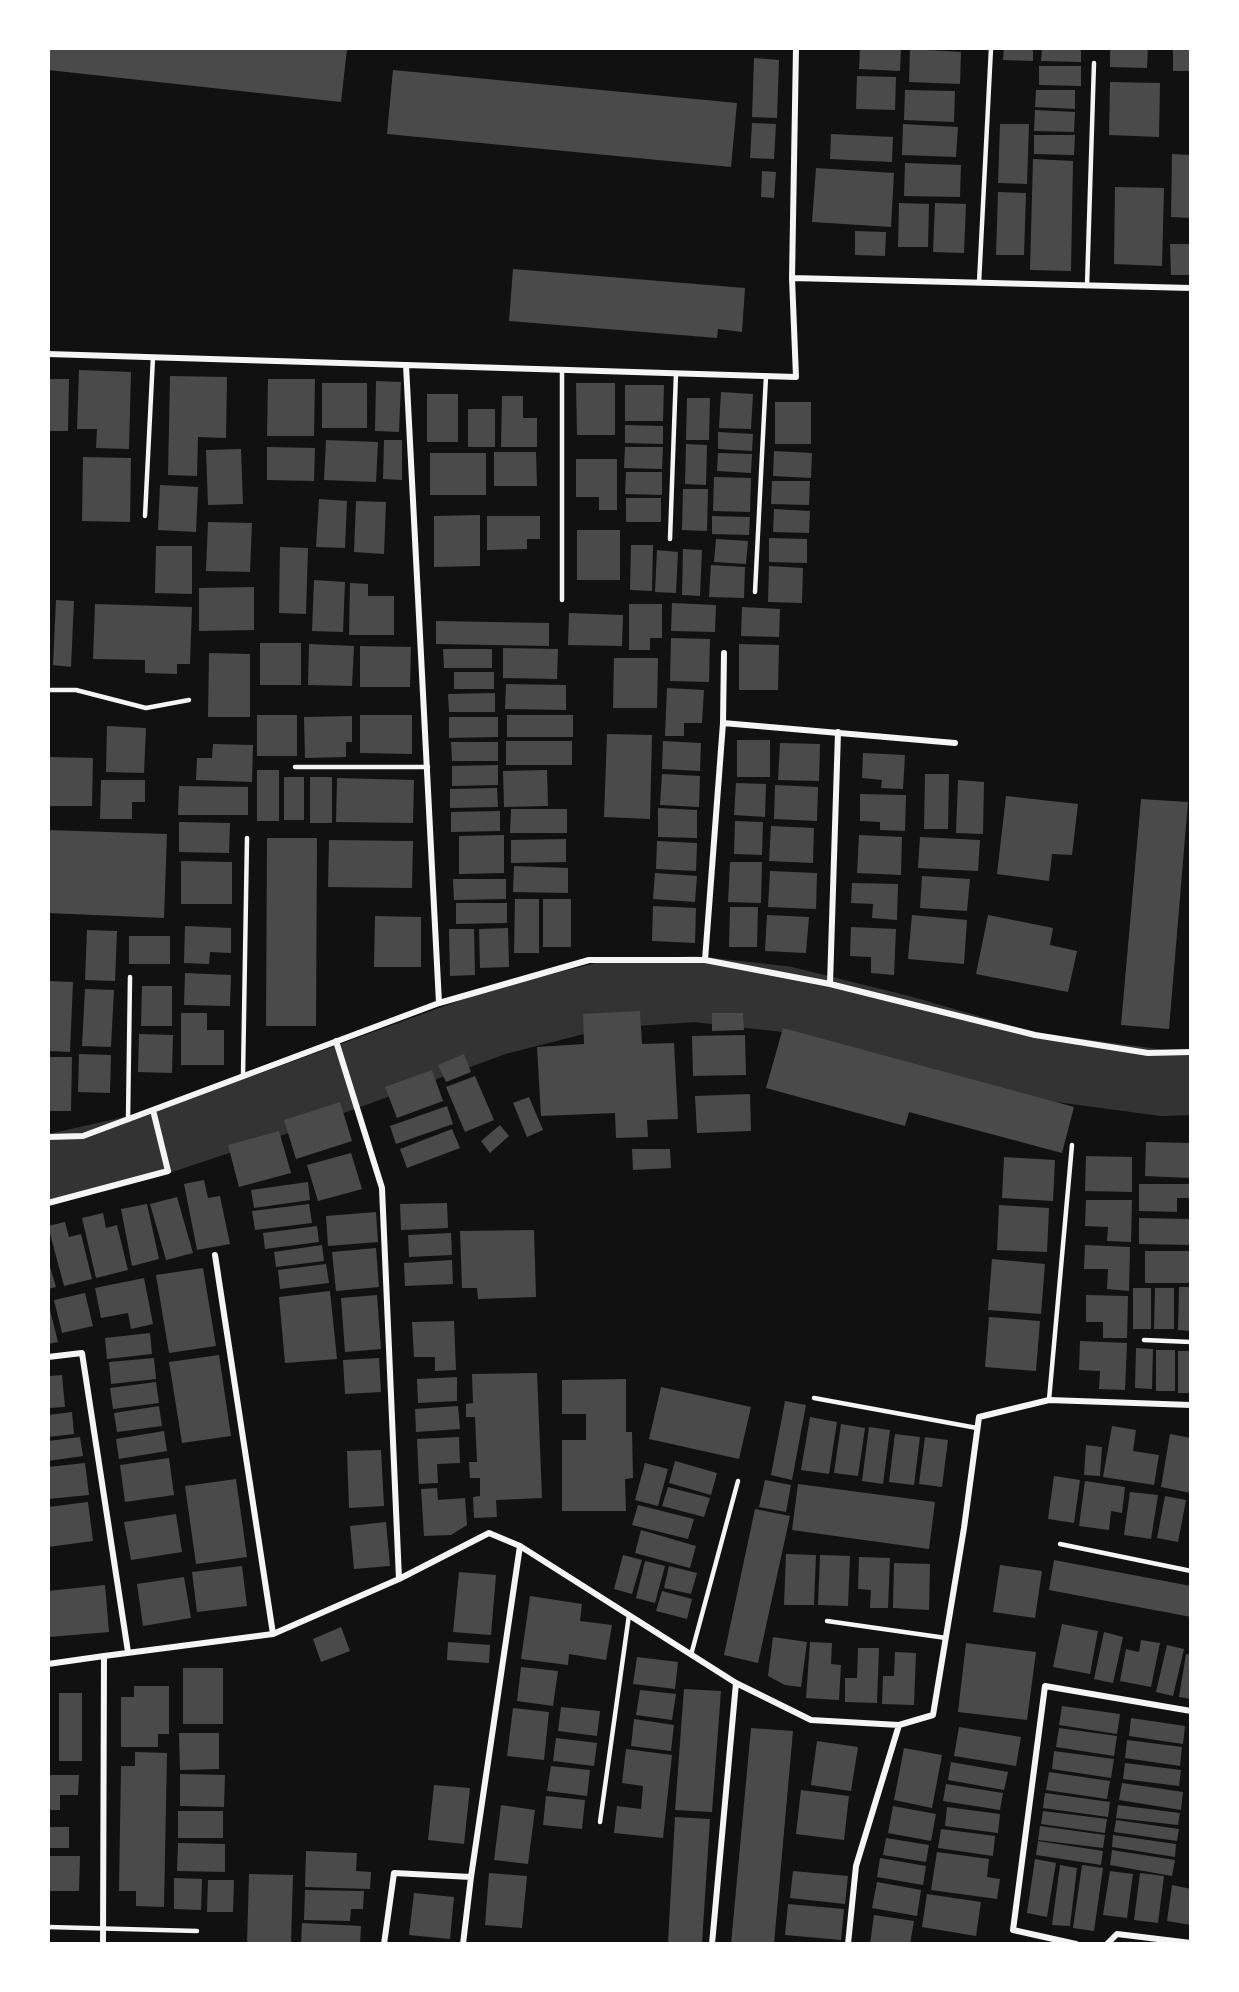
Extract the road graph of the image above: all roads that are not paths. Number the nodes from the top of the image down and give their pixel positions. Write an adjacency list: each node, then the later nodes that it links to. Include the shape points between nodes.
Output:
1 (796, 48): 4 (street)
2 (991, 48): 5 (lane)
3 (1094, 63): 6 (lane)
4 (792, 278): 5 (street); 13 (street, via 796,377)
5 (979, 283): 6 (street)
6 (1087, 286): 7 (street)
7 (1191, 288)
8 (48, 354): 9 (street)
9 (153, 357): 10 (street); 14 (lane)
10 (406, 365): 11 (street); 25 (street)
11 (561, 370): 12 (street); 17 (lane)
12 (676, 373): 13 (street); 15 (lane)
13 (766, 376): 16 (lane)
14 (145, 516)
15 (670, 539)
16 (755, 592)
17 (561, 600)
18 (724, 652): 21 (street)
19 (48, 690): 20 (lane, via 76,690 146,708)
20 (189, 700)
21 (723, 723): 22 (street); 27 (street)
22 (838, 732): 23 (street); 29 (street)
23 (956, 743)
24 (295, 767): 25 (lane)
25 (428, 767): 30 (street)
26 (247, 838): 33 (lane)
27 (705, 960): 29 (street); 30 (street, via 589,960)
28 (130, 977): 35 (lane)
29 (830, 984): 32 (street, via 1035,1035 1148,1053)
30 (439, 1003): 31 (street)
31 (336, 1041): 33 (street); 51 (street, via 382,1188)
32 (1191, 1052)
33 (243, 1076): 34 (street)
34 (153, 1110): 35 (street); 38 (street, via 168,1172)
35 (128, 1119): 36 (street, via 83,1136)
36 (48, 1137)
37 (1072, 1145): 44 (lane)
38 (48, 1203)
39 (215, 1255): 54 (street)
40 (1144, 1340): 41 (lane)
41 (1191, 1342)
42 (48, 1357): 56 (street, via 82,1353)
43 (814, 1398): 46 (lane)
44 (1049, 1400): 45 (street); 46 (street, via 979,1417)
45 (1191, 1406)
46 (977, 1428): 55 (street)
47 (738, 1481): 57 (lane)
48 (1060, 1544): 50 (lane)
49 (520, 1546): 51 (street, via 489,1533); 52 (street); 64 (street)
50 (1191, 1572)
51 (399, 1579): 54 (street)
52 (629, 1615): 57 (street); 63 (lane)
53 (827, 1621): 55 (lane)
54 (273, 1634): 56 (street)
55 (946, 1638): 62 (street, via 933,1715)
56 (128, 1652): 58 (street)
57 (691, 1655): 60 (street)
58 (104, 1656): 59 (street); 66 (street)
59 (48, 1664)
60 (736, 1683): 62 (street, via 810,1720); 72 (street)
61 (1191, 1711): 74 (street, via 1045,1686 1013,1930)
62 (899, 1725): 73 (street, via 856,1866)
63 (600, 1822)
64 (471, 1877): 70 (street, via 394,1873); 71 (street)
65 (48, 1927): 66 (lane)
66 (103, 1929): 67 (lane); 69 (street)
67 (197, 1931)
68 (1191, 1943): 75 (street, via 1117,1934)
69 (103, 1944)
70 (384, 1944)
71 (463, 1944)
72 (712, 1944)
73 (848, 1944)
74 (1076, 1944)
75 (1107, 1944)

